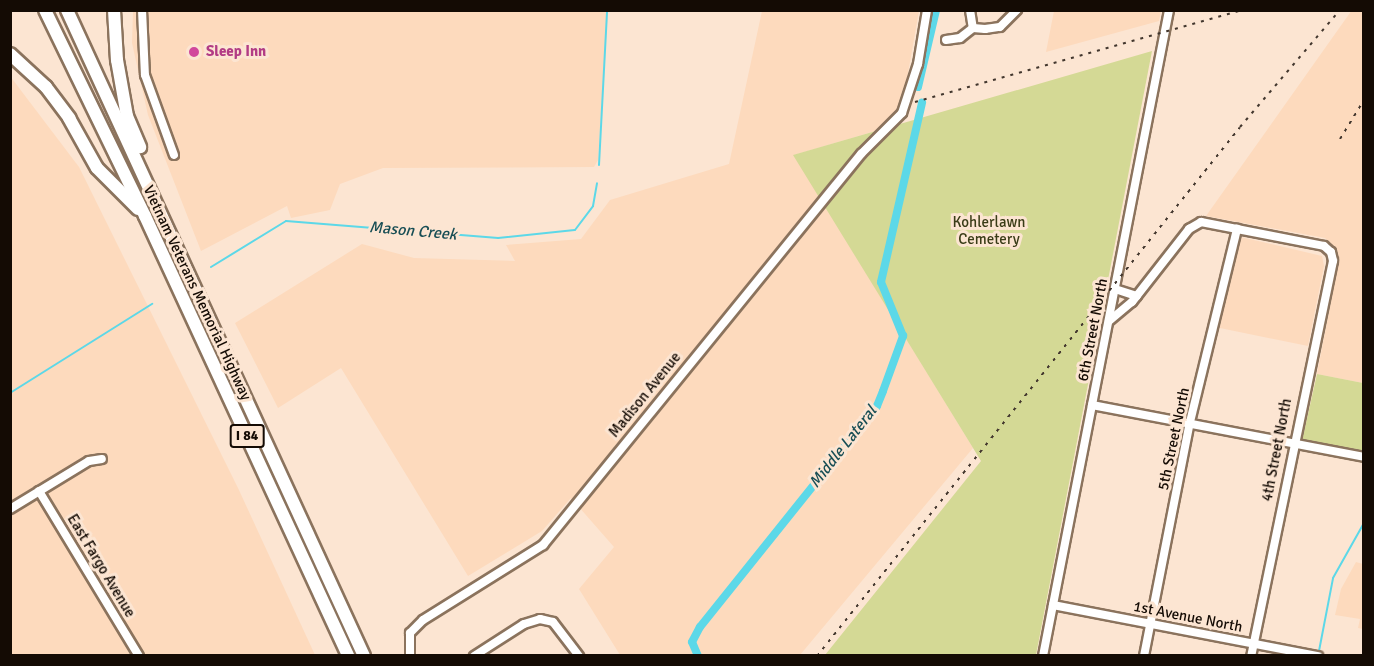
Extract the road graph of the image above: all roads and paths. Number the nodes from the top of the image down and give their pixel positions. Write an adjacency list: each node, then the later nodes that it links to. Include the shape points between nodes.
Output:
1 (45, 10): 13 (highway, Vietnam Veterans Memorial Highway / I 84)
2 (67, 10): 17 (highway, Vietnam Veterans Memorial Highway / I 84)
3 (114, 10): 17 (highway, via 117,60 127,116)
4 (142, 10): 12 (street, via 145,75)
5 (927, 10): 32 (street, Madison Avenue, via 906,104 543,545 423,620 410,633)
6 (970, 10): 9 (street)
7 (1017, 10): 9 (street, via 1000,27)
8 (1169, 10): 15 (street, 6th Street North)
9 (973, 28): 10 (street, via 960,38)
10 (946, 40)
11 (10, 54): 13 (highway, via 46,87 97,168)
12 (174, 155)
13 (145, 216): 30 (highway, Vietnam Veterans Memorial Highway / I 84)
14 (1237, 229): 16 (street, via 1195,224); 20 (street, 5th Street North); 21 (street, 4th Street North, via 1324,246 1331,252 1333,261)
15 (1115, 289): 16 (street); 18 (street, 6th Street North)
16 (1137, 296): 18 (street)
17 (201, 298): 31 (highway, Vietnam Veterans Memorial Highway / I 84)
18 (1109, 321): 19 (street, 6th Street North)
19 (1092, 405): 20 (street); 26 (street, 6th Street North)
20 (1190, 422): 21 (street); 27 (street, 5th Street North)
21 (1293, 442): 22 (street); 28 (street, 4th Street North)
22 (1364, 457)
23 (102, 459): 24 (street, via 88,461)
24 (39, 491): 25 (street); 29 (street, East Fargo Avenue)
25 (10, 510)
26 (1053, 605): 27 (street, 1st Avenue North); 35 (street, 6th Street North)
27 (1151, 624): 28 (street, 1st Avenue North); 36 (street, 5th Street North)
28 (1253, 643): 37 (street, 4th Street North); 38 (street, 1st Avenue North)
29 (139, 656)
30 (348, 656)
31 (364, 656)
32 (410, 656)
33 (474, 656): 34 (street, via 524,624 540,619 553,622)
34 (579, 656)
35 (1044, 656)
36 (1144, 656)
37 (1251, 656)
38 (1318, 656)

